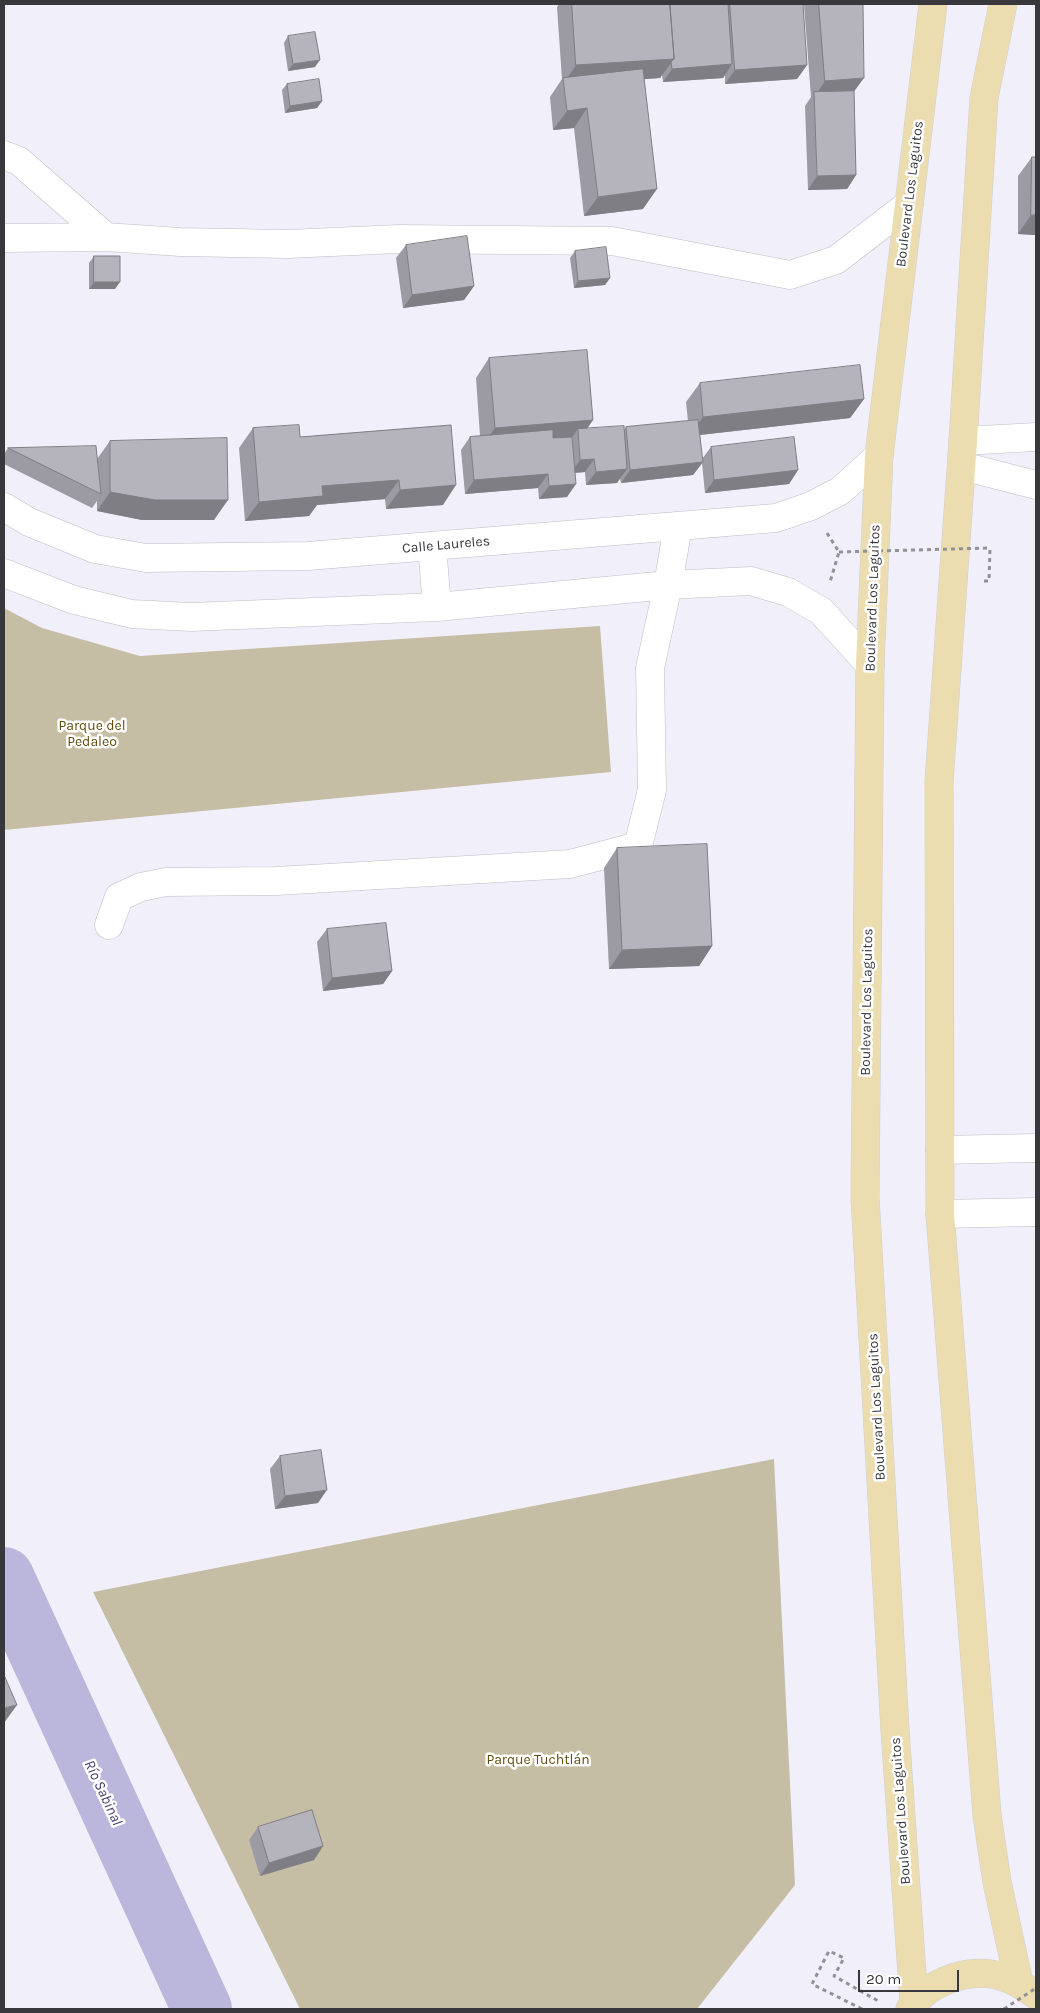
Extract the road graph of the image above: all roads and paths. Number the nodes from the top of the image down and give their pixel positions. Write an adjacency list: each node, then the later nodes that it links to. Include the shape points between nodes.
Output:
1 (933, 4): 4 (main road, Boulevard Los Laguitos)
2 (1003, 4): 8 (main road, via 984,98)
3 (4, 155): 5 (street, via 19,162)
4 (909, 204): 5 (street, via 836,260 790,275 612,241 399,239 288,244); 9 (main road, Boulevard Los Laguitos)
5 (106, 237): 6 (street)
6 (4, 238)
7 (1036, 437): 8 (street)
8 (962, 453): 10 (street); 24 (main road, via 938,782)
9 (879, 456): 12 (street, Calle Laureles, via 840,491 811,506 776,518); 21 (main road, Boulevard Los Laguitos)
10 (1036, 485)
11 (4, 507): 14 (street, Calle Laureles, via 29,522 95,548 146,558 308,556)
12 (678, 526): 14 (street, Calle Laureles); 19 (street)
13 (826, 530): 15 (path)
14 (432, 546): 20 (street)
15 (840, 552): 17 (path); 18 (path, bridge, via 990,548)
16 (4, 573): 20 (street, via 74,600 132,614 191,617)
17 (833, 575)
18 (989, 581)
19 (668, 585): 20 (street); 21 (street, via 751,582 788,592 821,611); 22 (street, via 650,668 652,790 638,846 570,864 276,881 166,882 141,887 119,897)
20 (437, 607)
21 (870, 666): 28 (main road, Boulevard Los Laguitos, via 865,1197 895,1730)
22 (109, 925)
23 (1036, 1148): 24 (street)
24 (940, 1150): 26 (main road)
25 (1036, 1212): 26 (street)
26 (940, 1214): 27 (main road, via 987,1815 997,1882)
27 (1030, 1989): 28 (main road, via 992,1974 963,1975 936,1985); 30 (path, bridge)
28 (903, 2006): 29 (path, via 834,1976 844,1958 829,1951 812,1984)
29 (862, 2009)
30 (1004, 2009)

